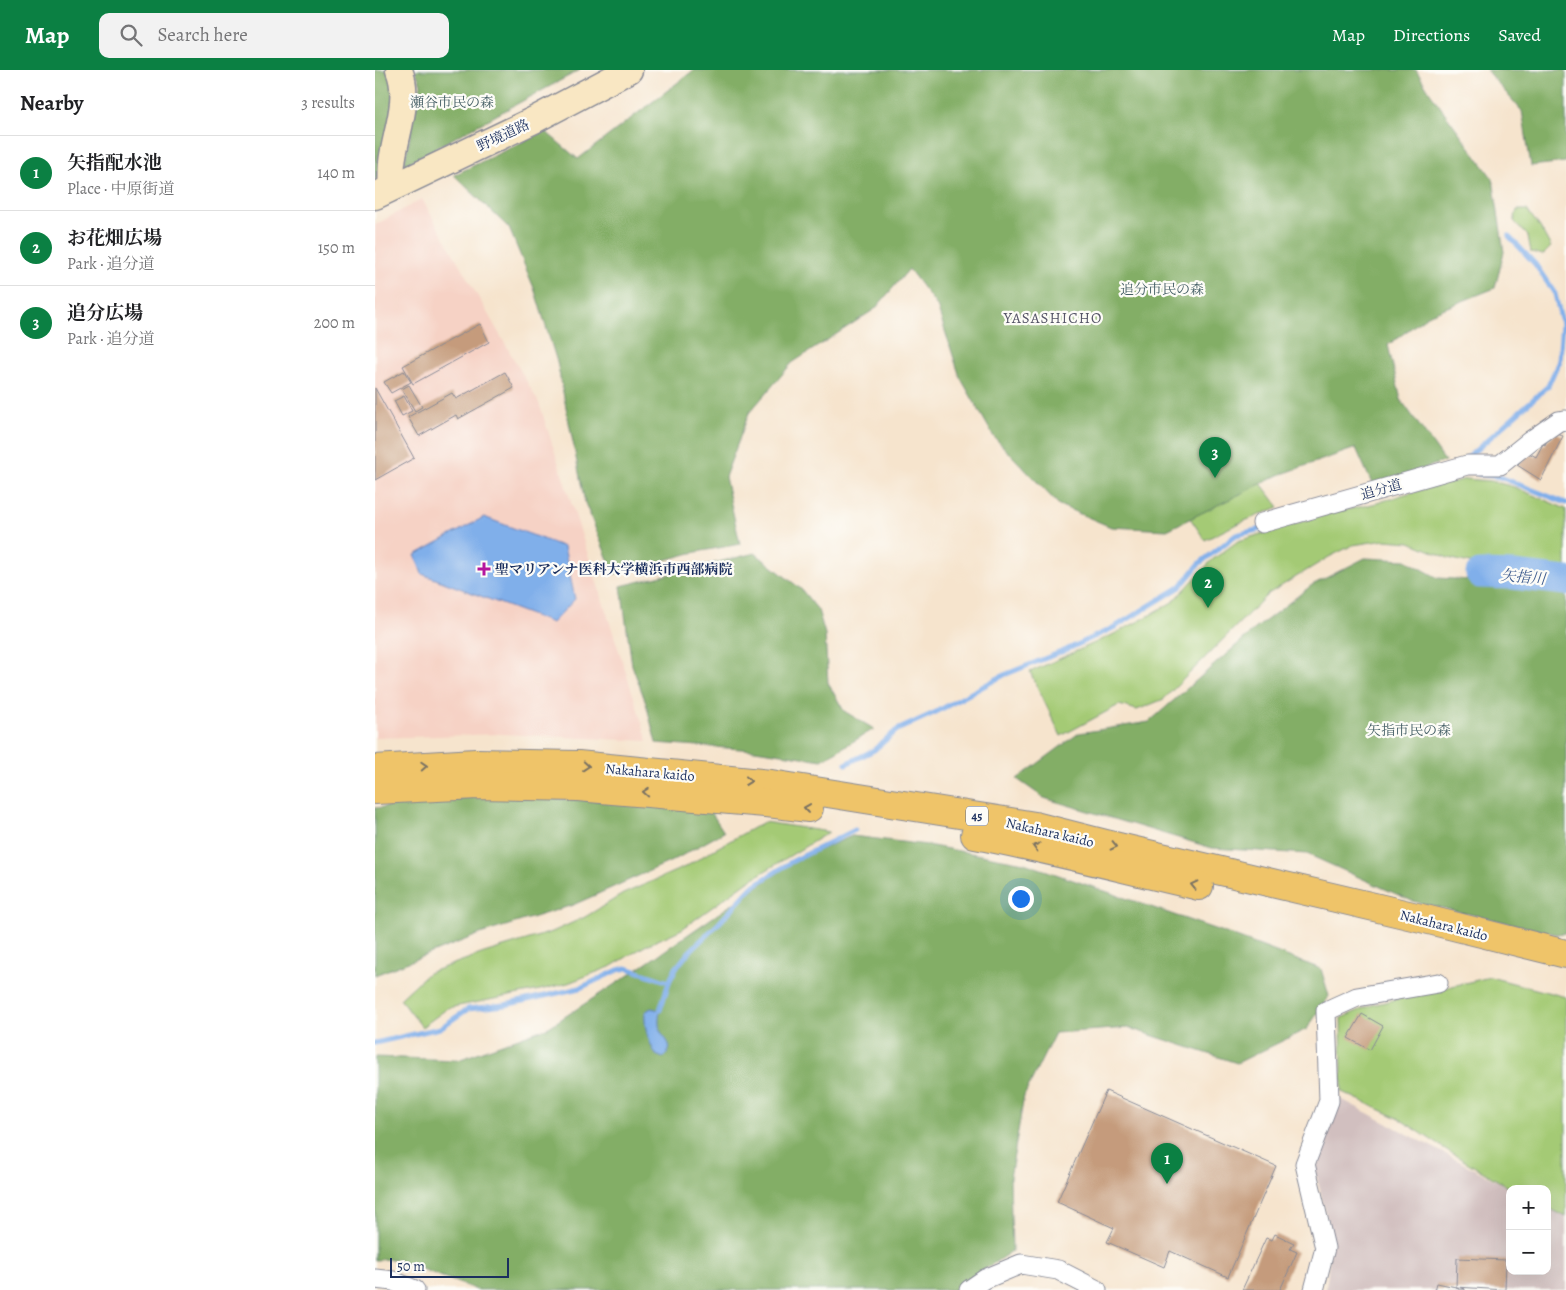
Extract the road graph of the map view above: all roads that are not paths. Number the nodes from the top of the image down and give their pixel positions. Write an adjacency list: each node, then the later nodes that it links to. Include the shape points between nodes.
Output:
1 (399, 70): 3 (street, via 402,109 392,164)
2 (629, 70): 3 (street, 野境道路, via 534,120)
3 (383, 192)
4 (1566, 420): 5 (street, 追分道, via 1559,421 1529,441 1500,465 1467,465)
5 (1262, 523)
6 (375, 769): 8 (main road, Nakahara kaido / 45, one-way to 8, via 476,763 578,765 771,784 1035,826)
7 (375, 790): 9 (main road, Nakahara kaido / 45, one-way to 7, via 1029,845 910,822 775,804 578,787 478,785)
8 (1566, 954)
9 (1566, 970)
10 (1438, 983): 15 (street, via 1357,997 1326,1011 1329,1102 1305,1164 1325,1248)
11 (375, 1279): 12 (street, via 393,1281)
12 (415, 1290)
13 (969, 1290): 14 (street, via 985,1279 1021,1264 1058,1270)
14 (1097, 1290)
15 (1315, 1290)

